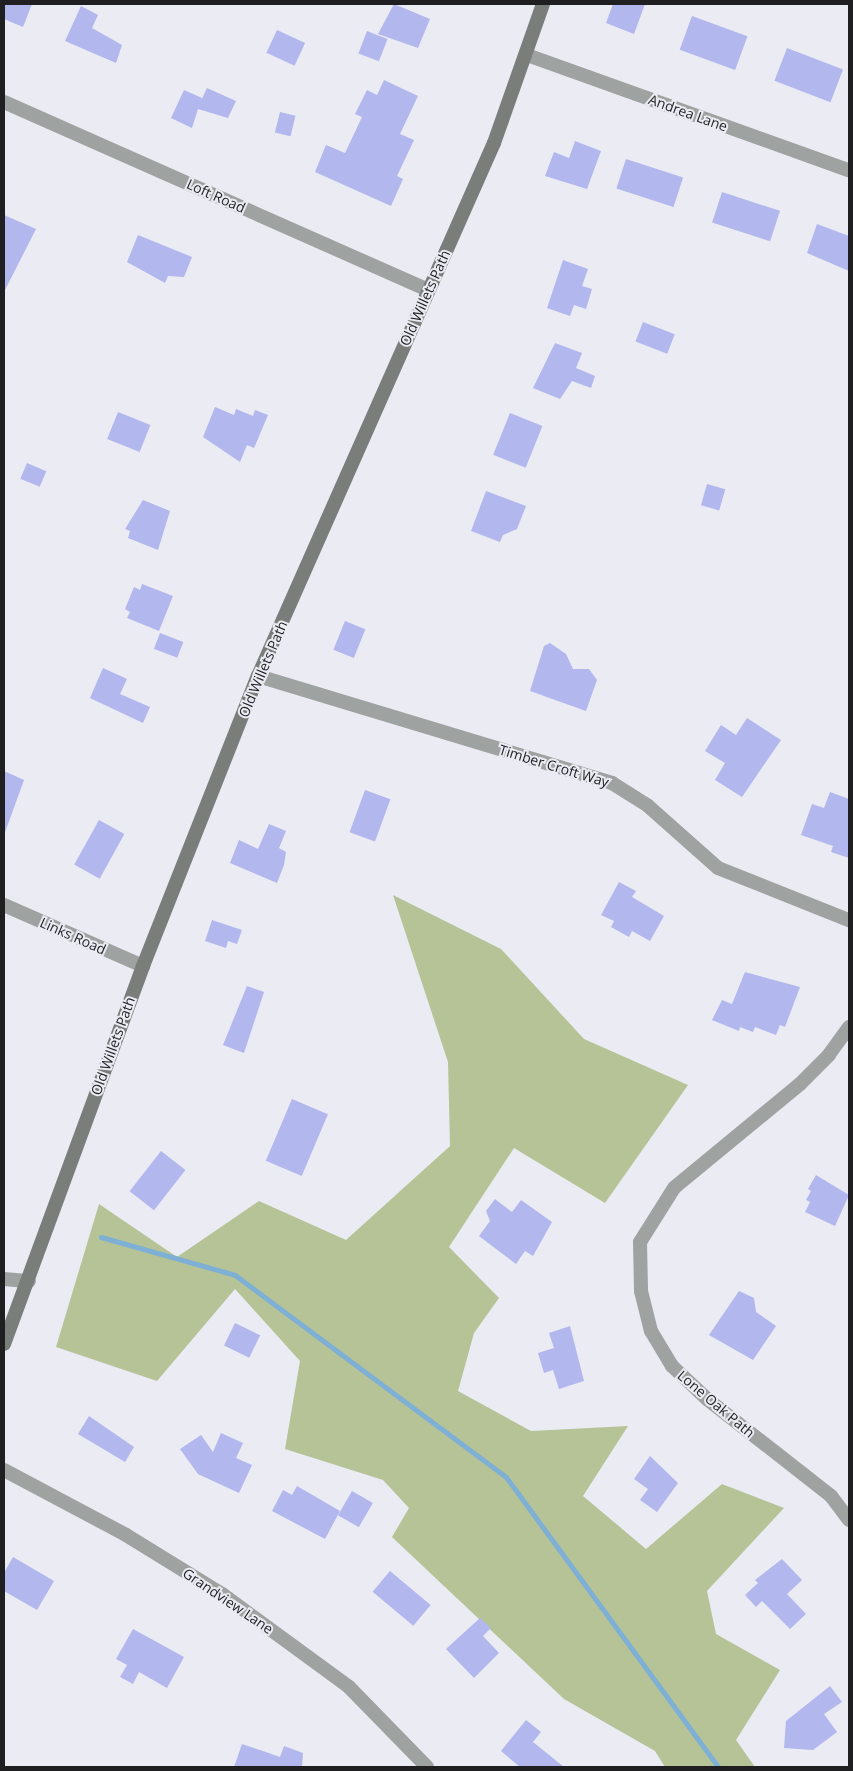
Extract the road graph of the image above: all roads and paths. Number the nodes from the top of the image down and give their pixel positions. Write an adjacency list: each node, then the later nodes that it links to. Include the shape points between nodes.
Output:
1 (543, 4): 2 (main road, Old Willets Path)
2 (527, 55): 4 (street, Andrea Lane); 5 (main road, Old Willets Path, via 494,143)
3 (4, 102): 5 (street, Loft Road)
4 (849, 170)
5 (428, 290): 6 (main road, Old Willets Path)
6 (258, 676): 8 (street, Timber Croft Way, via 612,783 647,805 718,868); 9 (main road, Old Willets Path)
7 (4, 905): 9 (street, Links Road)
8 (849, 920)
9 (143, 966): 12 (main road, Old Willets Path)
10 (849, 1026): 15 (street, Lone Oak Path, via 829,1055 800,1084 674,1188 640,1242 641,1291 651,1331 672,1366 707,1399 831,1496)
11 (4, 1279): 12 (street)
12 (29, 1281): 13 (main road, Old Willets Path)
13 (4, 1344)
14 (4, 1470): 16 (street, Grandview Lane, via 126,1535 222,1594 348,1687)
15 (849, 1520)
16 (427, 1767)

